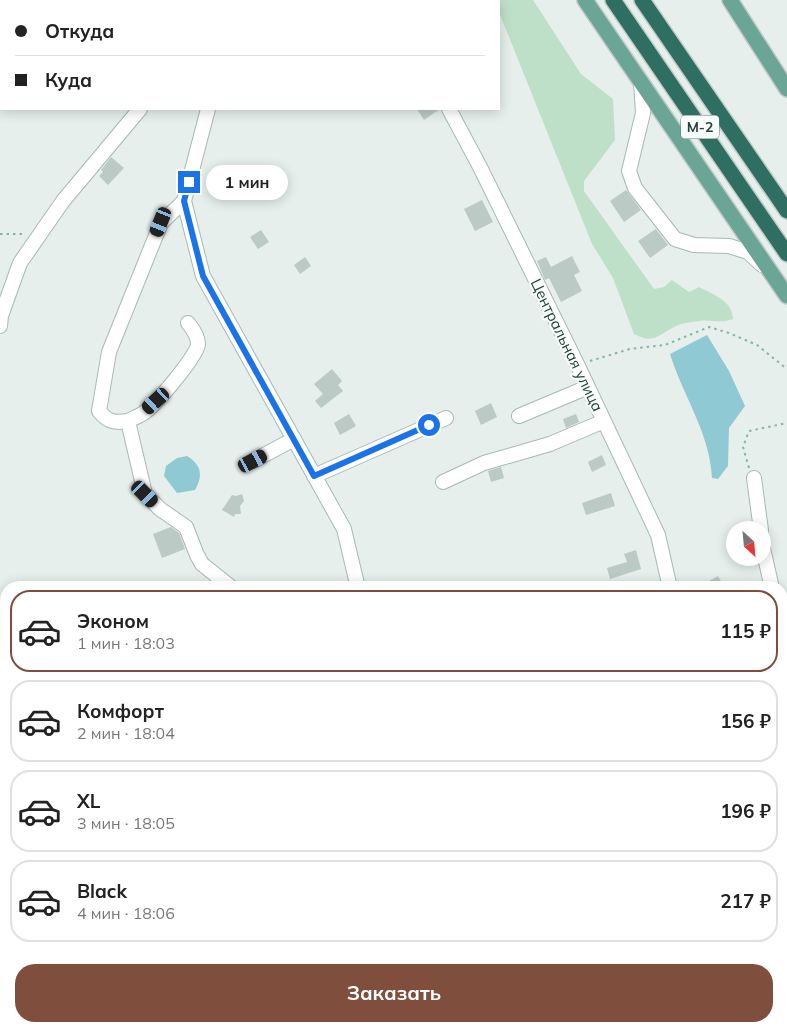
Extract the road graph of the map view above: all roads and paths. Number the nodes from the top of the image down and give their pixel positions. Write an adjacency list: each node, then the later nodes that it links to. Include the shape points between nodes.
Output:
1 (585, 0): 5 (main road)
2 (613, 0): 14 (highway, М-2)
3 (642, 0): 11 (highway, М-2)
4 (730, 0): 6 (main road)
5 (641, 83): 15 (main road); 15 (street, via 643,113 629,171 635,188 675,239 694,245 729,246 748,252)
6 (787, 89)
7 (139, 110): 12 (street)
8 (208, 110): 10 (street)
9 (450, 110): 20 (street, Центральная улица)
10 (184, 201): 26 (street, via 161,222 109,352 99,411 114,423); 28 (street, via 203,276)
11 (787, 211)
12 (46, 225): 13 (path, via 29,234); 17 (street, via 20,264)
13 (0, 234)
14 (787, 254)
15 (770, 272): 16 (main road)
16 (787, 296)
17 (0, 316): 19 (street)
18 (188, 323): 26 (street, via 194,330 198,345 194,356 144,413)
19 (0, 326)
20 (578, 366): 21 (path, via 630,349 665,346 709,327 757,345); 22 (street, Центральная улица)
21 (787, 369)
22 (588, 386): 23 (street); 25 (street, Центральная улица)
23 (519, 416)
24 (446, 418): 30 (street)
25 (604, 420): 32 (street, via 550,444 484,463); 37 (street, Центральная улица, via 658,535)
26 (128, 421): 35 (street, via 145,494 186,527 202,564)
27 (787, 423): 31 (path, via 749,431 743,447)
28 (294, 439): 29 (street); 30 (street)
29 (253, 461)
30 (314, 476): 36 (street, via 344,529)
31 (754, 478): 33 (street)
32 (443, 482)
33 (760, 521)
34 (767, 566): 38 (street)
35 (223, 581)
36 (356, 581)
37 (668, 581)
38 (770, 581)

